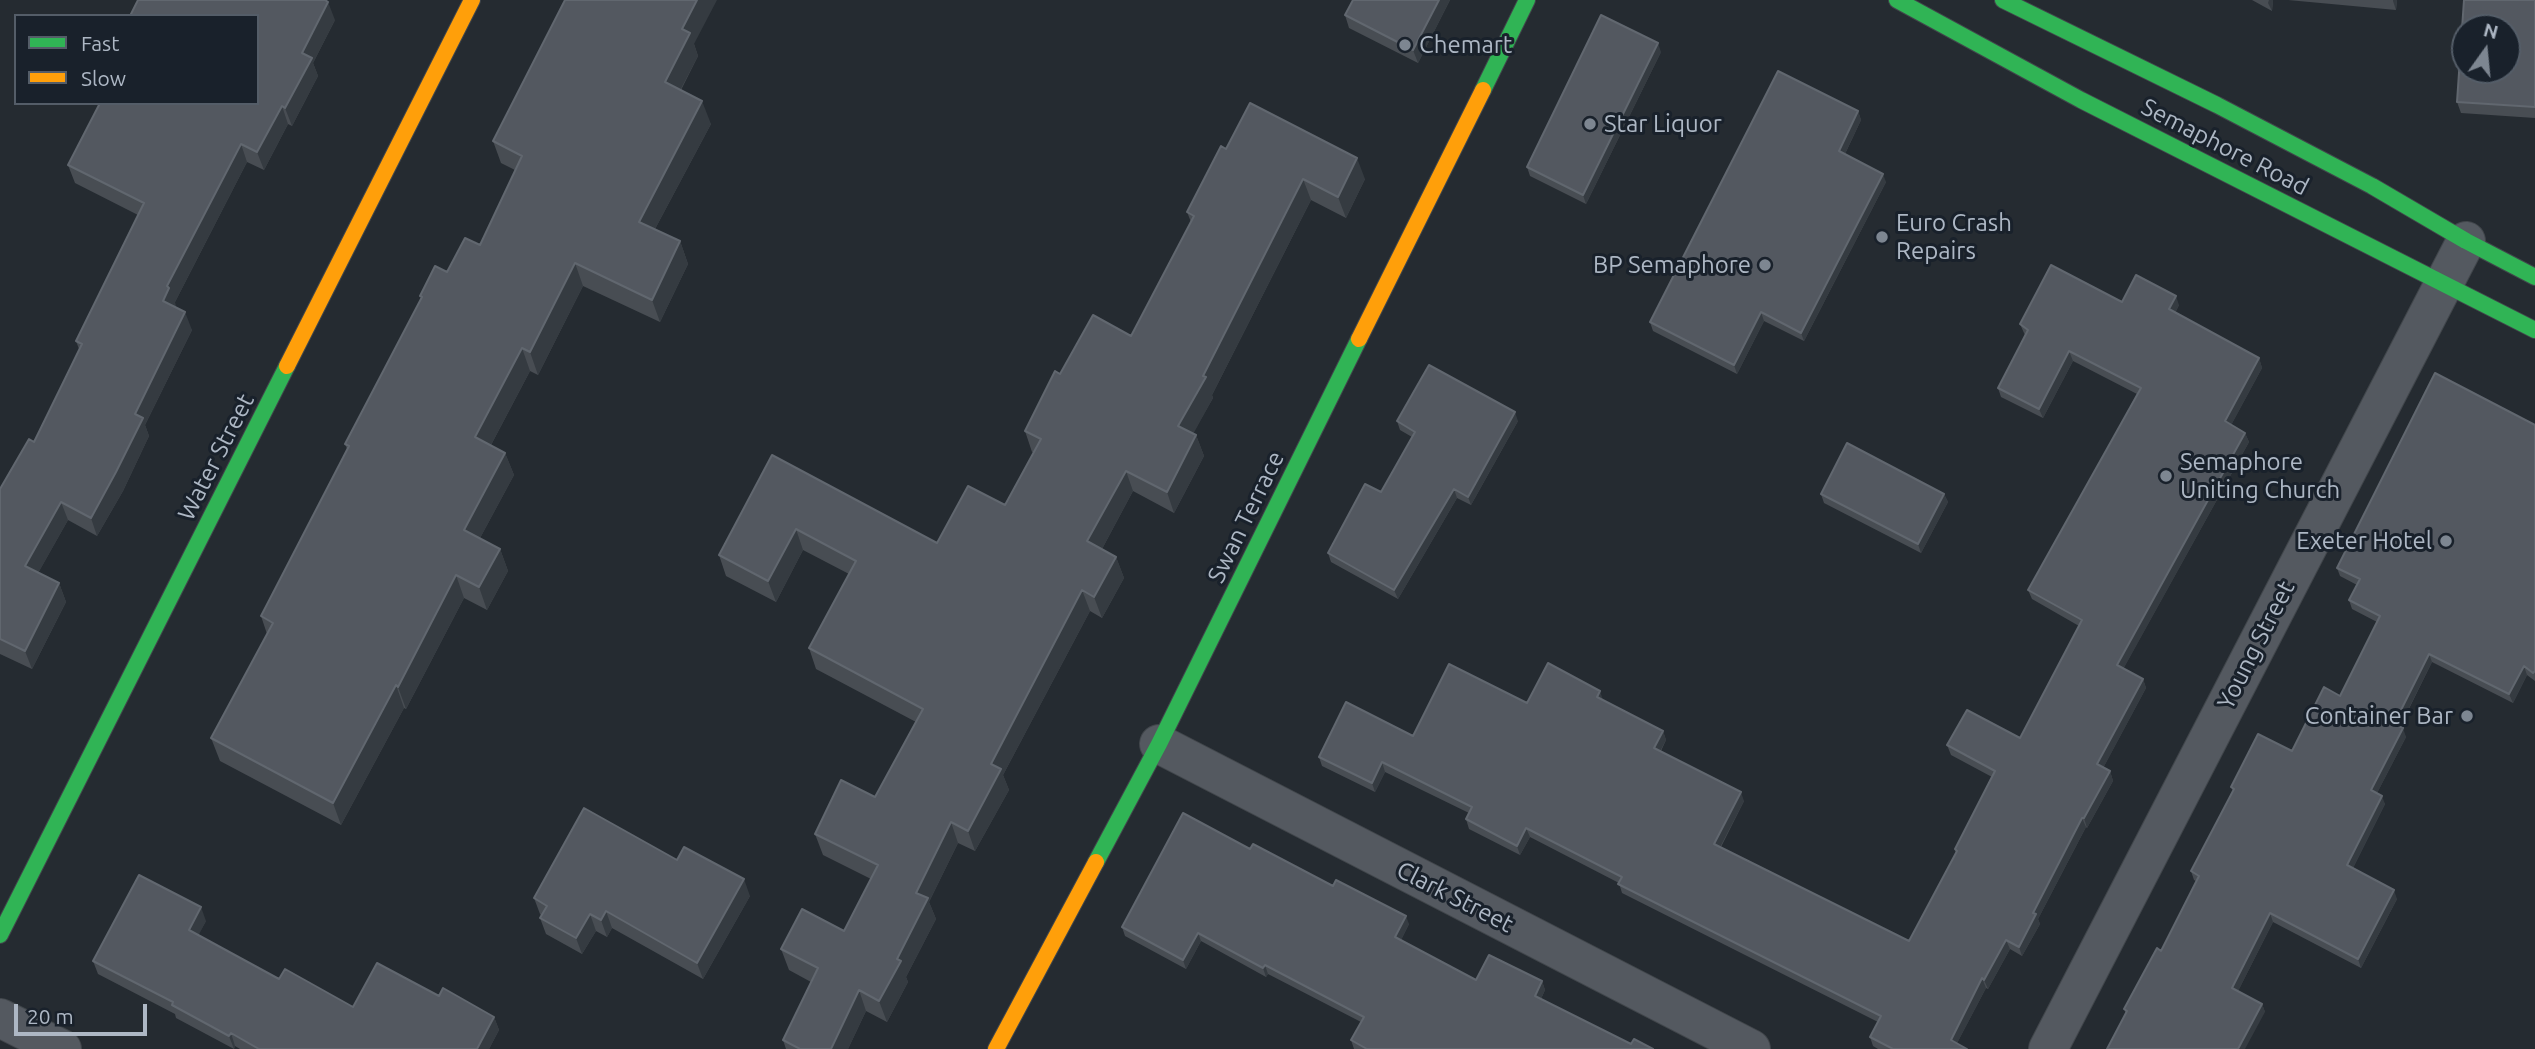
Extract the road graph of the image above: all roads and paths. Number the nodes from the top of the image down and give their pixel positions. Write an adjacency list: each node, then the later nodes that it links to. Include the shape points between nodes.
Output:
1 (472, 0): 10 (street, Water Street)
2 (1527, 0): 9 (street, Swan Terrace)
3 (1897, 0): 7 (street, Semaphore Road, via 2081,100)
4 (2003, 0): 5 (street, Semaphore Road, via 2348,173)
5 (2466, 241): 6 (street, Semaphore Road); 7 (street, Young Street)
6 (2535, 277)
7 (2442, 284): 8 (street, Semaphore Road); 15 (street, Young Street)
8 (2535, 330)
9 (1159, 744): 13 (street, Swan Terrace); 14 (street, Clark Street)
10 (0, 935)
11 (0, 1018): 12 (street)
12 (62, 1049)
13 (996, 1049)
14 (1751, 1049)
15 (2048, 1049)

